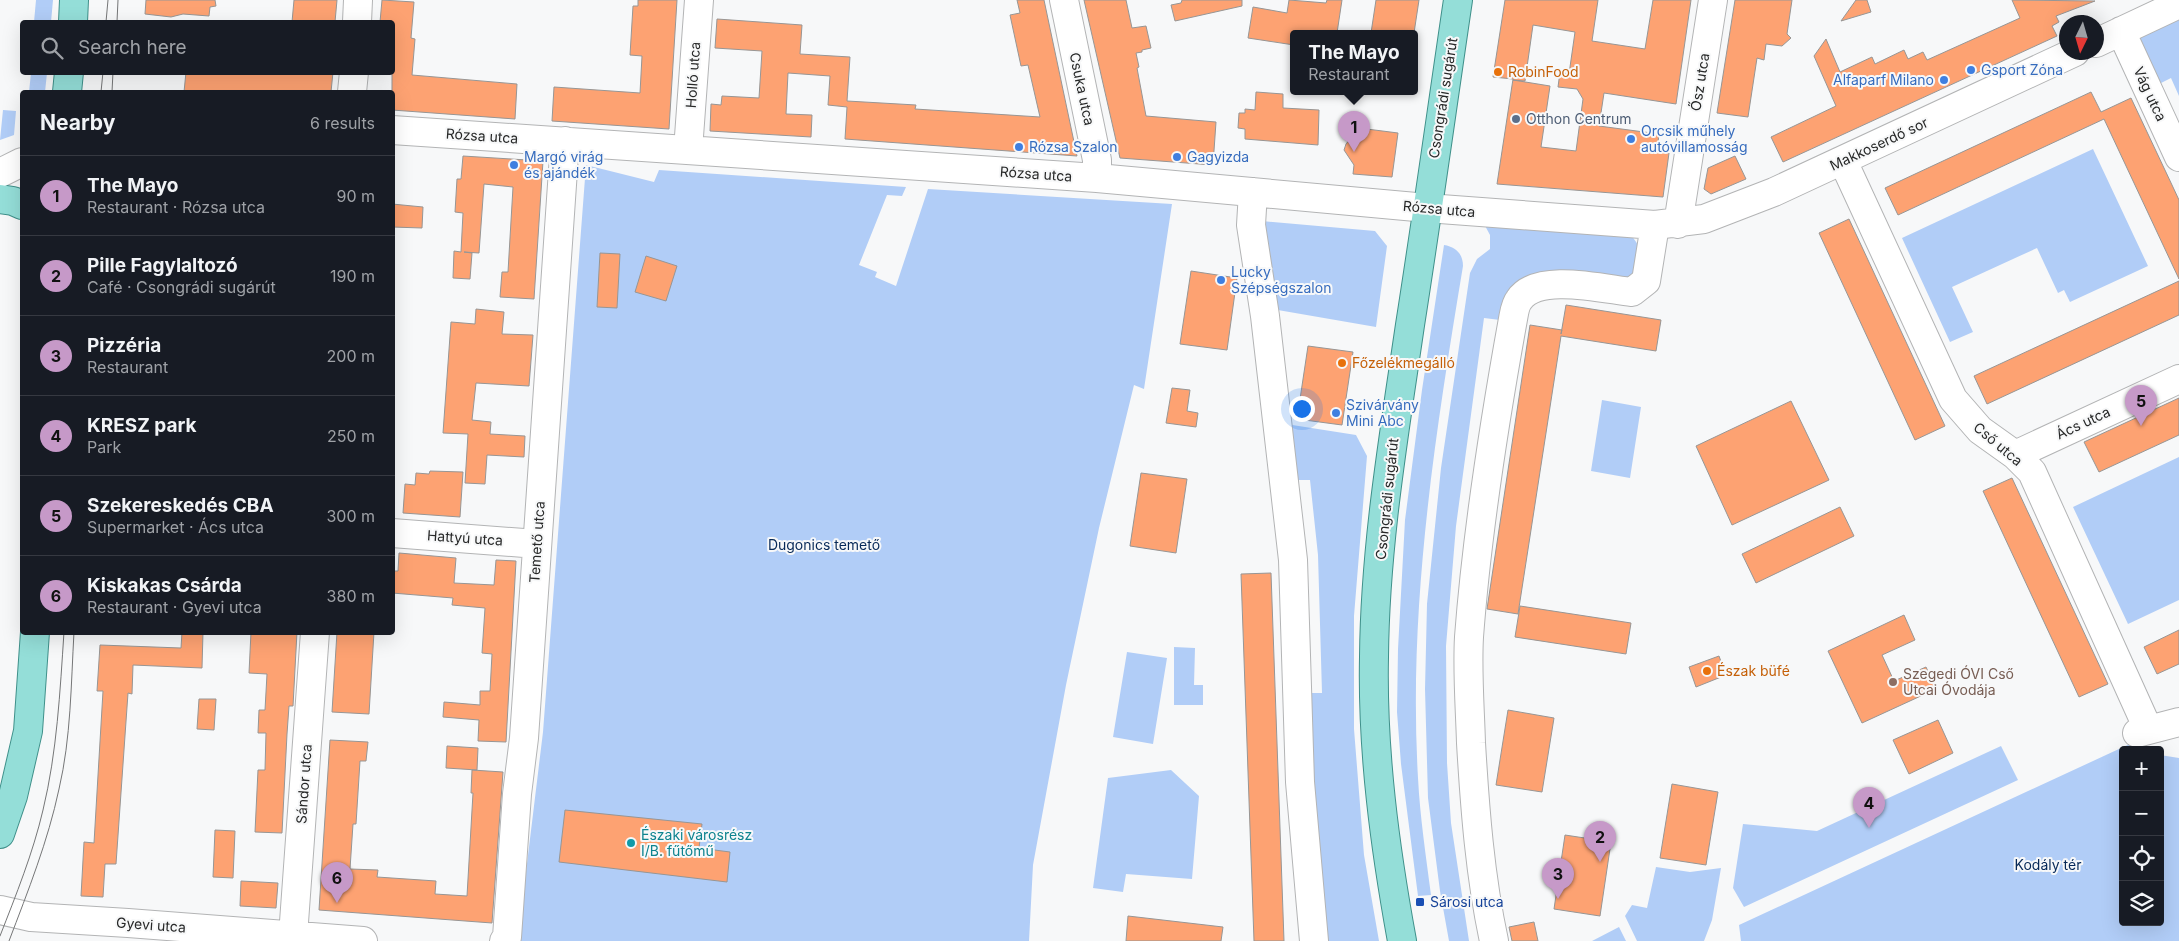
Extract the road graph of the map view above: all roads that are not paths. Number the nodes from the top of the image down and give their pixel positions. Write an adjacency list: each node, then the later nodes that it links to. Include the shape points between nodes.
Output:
1 (74, 0): 8 (main road)
2 (358, 0): 9 (street)
3 (699, 0): 19 (street, Holló utca)
4 (1064, 0): 24 (street, Csuka utca, via 1097,160)
5 (1458, 0): 28 (main road, Csongrádi sugárút)
6 (1713, 0): 29 (street, Ősz utca)
7 (2179, 4): 10 (street)
8 (73, 20)
9 (357, 20)
10 (2121, 31): 11 (street); 20 (street, Vág utca)
11 (2104, 38)
12 (2059, 60): 21 (street, Makkoserdő sor)
13 (69, 75): 15 (main road)
14 (354, 75): 16 (street)
15 (67, 90)
16 (352, 90)
17 (395, 130): 18 (street, Rózsa utca)
18 (565, 141): 19 (street, Rózsa utca); 33 (street, Temető utca)
19 (688, 150): 24 (street, Rózsa utca)
20 (2179, 157)
21 (1843, 161): 29 (street, Makkoserdő sor, via 1724,213); 31 (street, Cső utca, via 1953,399 1980,430)
22 (20, 163): 23 (street)
23 (0, 173)
24 (1097, 178): 25 (street, Rózsa utca)
25 (1253, 192): 28 (street, Rózsa utca); 42 (street, via 1251,225 1265,316 1292,560 1300,782)
26 (0, 199): 27 (main road)
27 (20, 204)
28 (1427, 208): 29 (street, Rózsa utca); 43 (main road, Csongrádi sugárút, via 1385,491 1374,657 1375,719 1386,842)
29 (1667, 224): 44 (street, via 1646,281 1632,292 1554,283 1532,289 1519,300 1513,319 1485,488 1469,638 1474,800 1484,892)
30 (2179, 378): 31 (street, Ács utca)
31 (2015, 456): 36 (street, Cső utca, via 2032,472 2143,731)
32 (395, 533): 33 (street, Hattyú utca)
33 (537, 544): 41 (street, Temető utca, via 507,936)
34 (35, 635): 37 (main road, via 28,731 13,796)
35 (315, 635): 39 (street, Sándor utca)
36 (2179, 722)
37 (0, 834)
38 (0, 910): 39 (street, Gyevi utca, via 32,917)
39 (293, 936): 40 (street, Gyevi utca)
40 (363, 941)
41 (504, 941)
42 (1314, 941)
43 (1402, 941)
44 (1494, 941)

